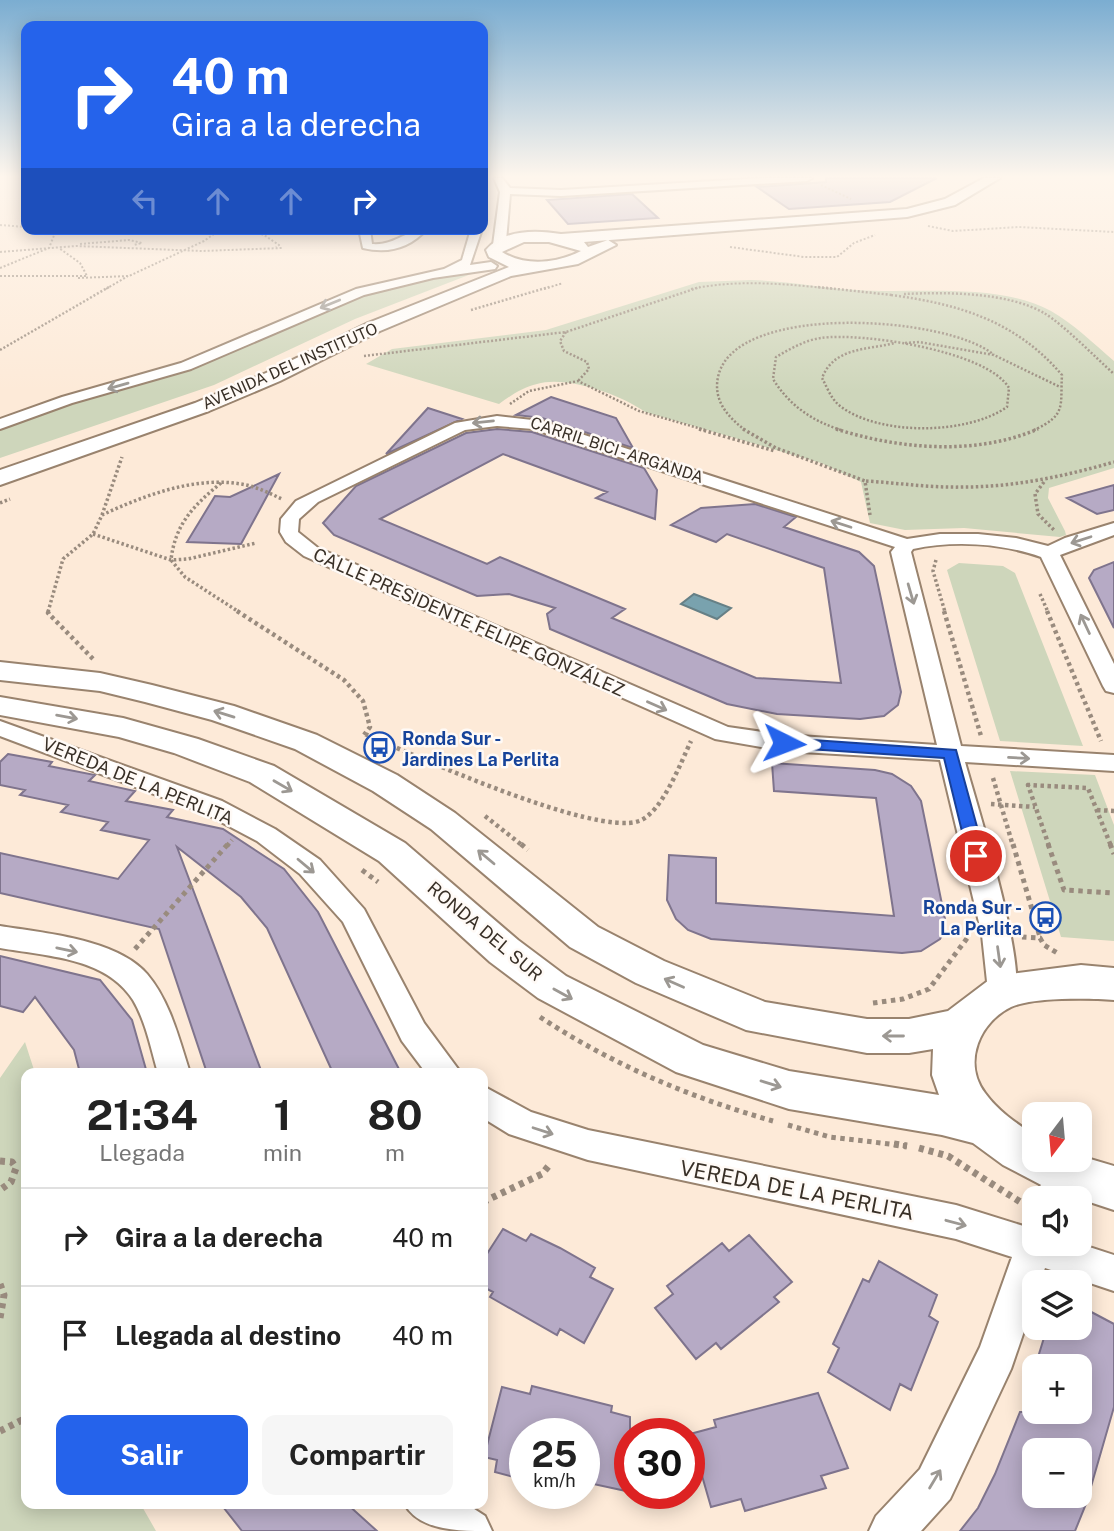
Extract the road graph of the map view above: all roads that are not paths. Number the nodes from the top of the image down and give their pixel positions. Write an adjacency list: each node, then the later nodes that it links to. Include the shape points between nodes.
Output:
1 (471, 249): 9 (street, via 467,262)
2 (499, 249): 7 (street)
3 (508, 249): 7 (main road, AVENIDA DEL INSTITUTO)
4 (584, 249): 6 (main road)
5 (598, 249): 6 (main road, AVENIDA DEL INSTITUTO)
6 (584, 254): 8 (main road, AVENIDA DEL INSTITUTO, via 565,263)
7 (497, 256): 8 (main road); 9 (street); 13 (main road, AVENIDA DEL INSTITUTO, via 484,272 355,324 254,373)
8 (538, 265): 14 (main road, AVENIDA DEL INSTITUTO, via 506,272 374,327 202,407)
9 (447, 272): 10 (street, one-way to 10, via 360,292 186,366)
10 (67, 400): 11 (street); 12 (street)
11 (0, 409)
12 (0, 424)
13 (0, 464)
14 (0, 478)
15 (1114, 530): 17 (street, one-way to 17)
16 (906, 545): 17 (street, via 970,540 1024,545); 22 (street, one-way to 22, via 901,552 903,565); 22 (street, CALLE PRESIDENTE FELIPE GONZÁLEZ, one-way to 22, via 535,424 497,421 443,433 298,508 288,519 287,531 293,542 311,552 723,734 751,740)
17 (1049, 553): 19 (street, one-way to 17)
18 (0, 671): 27 (main road, one-way to 18, via 909,1036 867,1036 761,1018 650,972 584,937 443,821 385,783 306,742 152,694 100,682)
19 (1114, 686)
20 (0, 706): 31 (main road, RONDA DEL SUR, one-way to 31, via 123,727 262,774 392,852 552,988 691,1059 789,1090)
21 (0, 728): 29 (street, VEREDA DE LA PERLITA, one-way to 29, via 213,807 265,835 310,867 354,916 413,1032)
22 (951, 754): 23 (street, CALLE PRESIDENTE FELIPE GONZÁLEZ, one-way to 23); 26 (street, one-way to 26, via 996,935)
23 (1112, 763)
24 (0, 937): 28 (street, one-way to 28, via 95,957 125,971 145,996)
25 (1114, 984): 26 (main road, via 1081,981)
26 (1003, 991): 27 (main road)
27 (960, 1026): 31 (main road, RONDA DEL SUR, via 953,1059 958,1091)
28 (172, 1068)
29 (441, 1068)
30 (488, 1103): 35 (street, VEREDA DE LA PERLITA, one-way to 35, via 521,1124 569,1139 956,1222)
31 (984, 1126): 32 (main road, RONDA DEL SUR)
32 (1022, 1155)
33 (1047, 1172): 34 (main road, RONDA DEL SUR)
34 (1114, 1188)
35 (1022, 1242)
36 (1031, 1256): 41 (street, one-way to 36, via 935,1484 997,1354)
37 (1064, 1256): 38 (street, VEREDA DE LA PERLITA)
38 (1114, 1273)
39 (435, 1509): 40 (street)
40 (470, 1531)
41 (891, 1531)

